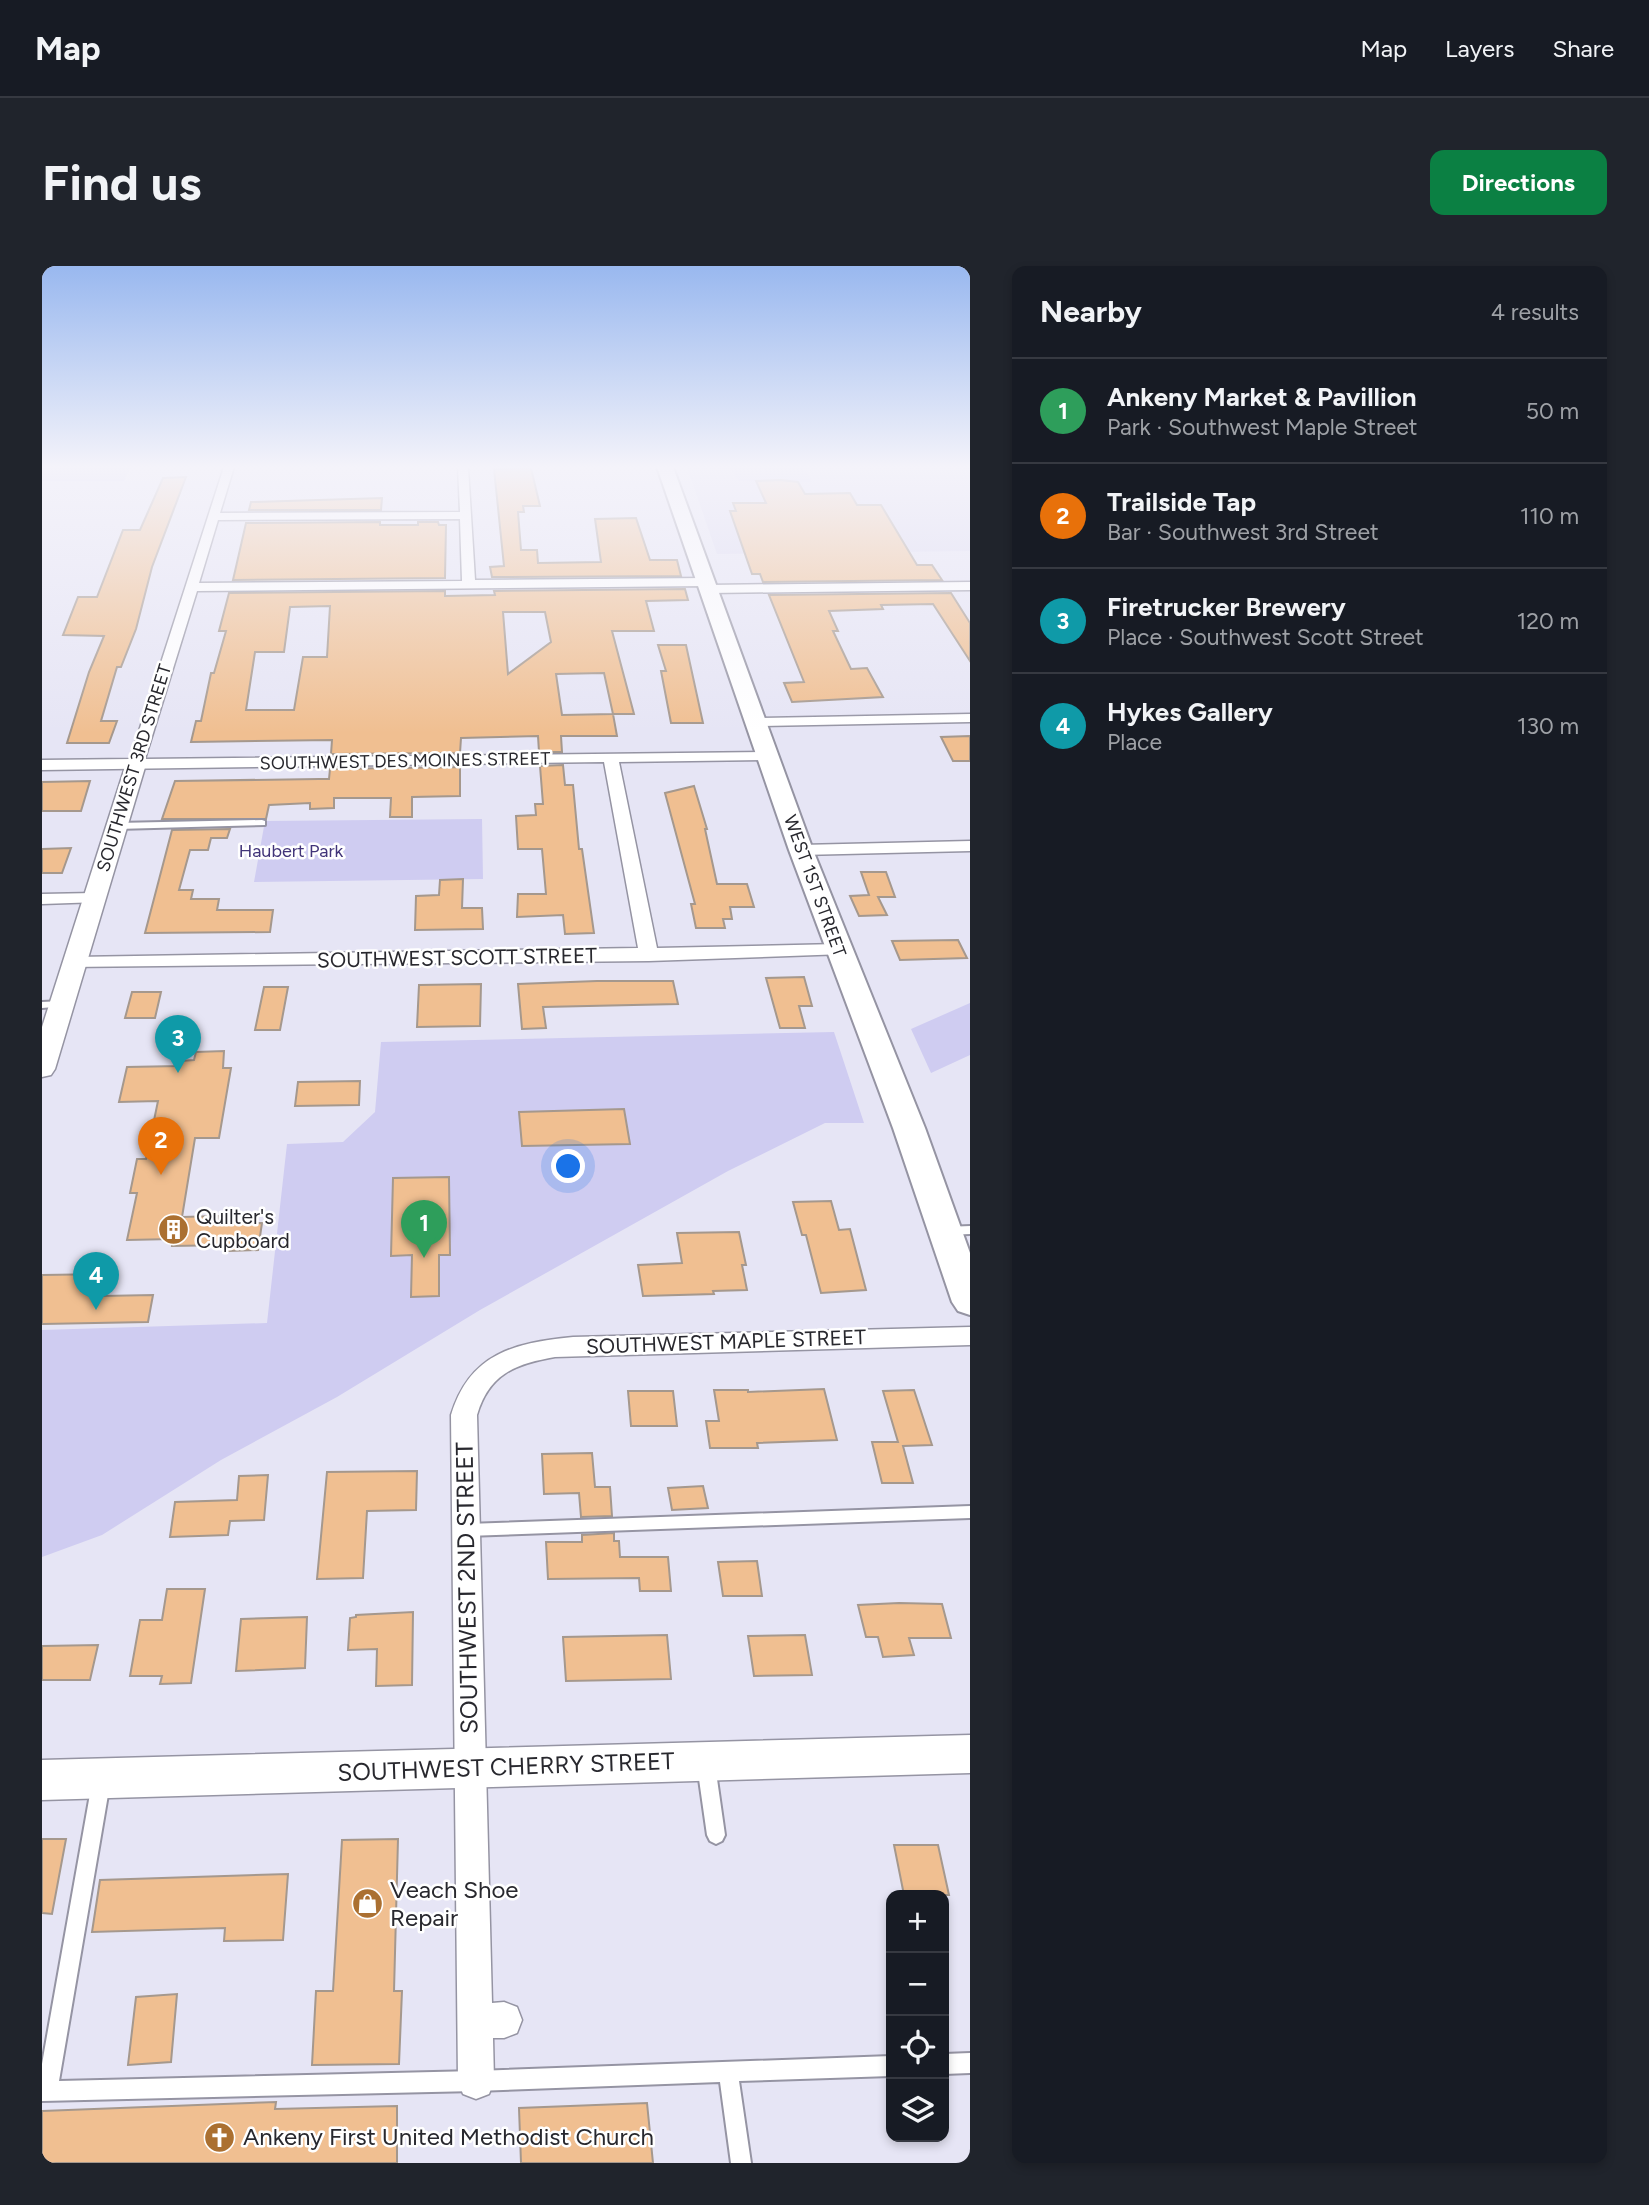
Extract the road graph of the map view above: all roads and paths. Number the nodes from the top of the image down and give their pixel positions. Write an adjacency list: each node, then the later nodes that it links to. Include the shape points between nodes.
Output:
1 (202, 556): 7 (street, SOUTHWEST 3RD STREET)
2 (468, 556): 4 (street)
3 (697, 556): 5 (main road, WEST 1ST STREET)
4 (469, 585): 5 (street); 7 (street)
5 (708, 586): 6 (street); 9 (main road, WEST 1ST STREET)
6 (970, 586)
7 (192, 587): 12 (street, SOUTHWEST 3RD STREET)
8 (970, 718): 9 (street)
9 (756, 722): 10 (main road, WEST 1ST STREET)
10 (767, 755): 11 (street, SOUTHWEST DES MOINES STREET); 17 (main road, WEST 1ST STREET)
11 (611, 758): 12 (street, SOUTHWEST DES MOINES STREET); 21 (street)
12 (136, 764): 13 (street, SOUTHWEST DES MOINES STREET); 15 (street, SOUTHWEST 3RD STREET)
13 (42, 765)
14 (262, 822): 15 (lane)
15 (117, 826): 18 (street, SOUTHWEST 3RD STREET)
16 (970, 846): 17 (street)
17 (801, 850): 20 (main road, WEST 1ST STREET)
18 (94, 898): 19 (street); 22 (street, SOUTHWEST 3RD STREET)
19 (42, 899)
20 (838, 950): 21 (street, SOUTHWEST SCOTT STREET); 25 (main road, WEST 1ST STREET)
21 (649, 955): 22 (street, SOUTHWEST SCOTT STREET)
22 (75, 964): 23 (street, SOUTHWEST 3RD STREET)
23 (52, 1004): 24 (street, SOUTHWEST 3RD STREET)
24 (42, 1069)
25 (958, 1230): 26 (main road, WEST 1ST STREET)
26 (970, 1302)
27 (970, 1336): 28 (street, SOUTHWEST MAPLE STREET, via 573,1346 524,1352)
28 (488, 1373): 30 (street, SOUTHWEST 2ND STREET, via 467,1401 464,1415)
29 (970, 1512): 30 (lane)
30 (467, 1530): 33 (street, SOUTHWEST 2ND STREET)
31 (970, 1754): 32 (street, SOUTHWEST CHERRY STREET)
32 (706, 1761): 33 (street, SOUTHWEST CHERRY STREET); 36 (lane)
33 (470, 1768): 34 (street, SOUTHWEST CHERRY STREET); 41 (street, SOUTHWEST 2ND STREET, via 490,2020)
34 (101, 1779): 35 (street, SOUTHWEST CHERRY STREET); 42 (lane)
35 (42, 1780)
36 (716, 1835)
37 (970, 2063): 38 (lane)
38 (949, 2064)
39 (886, 2066): 40 (lane)
40 (728, 2072): 41 (lane); 43 (lane)
41 (476, 2081): 42 (lane)
42 (45, 2091)
43 (741, 2163)

